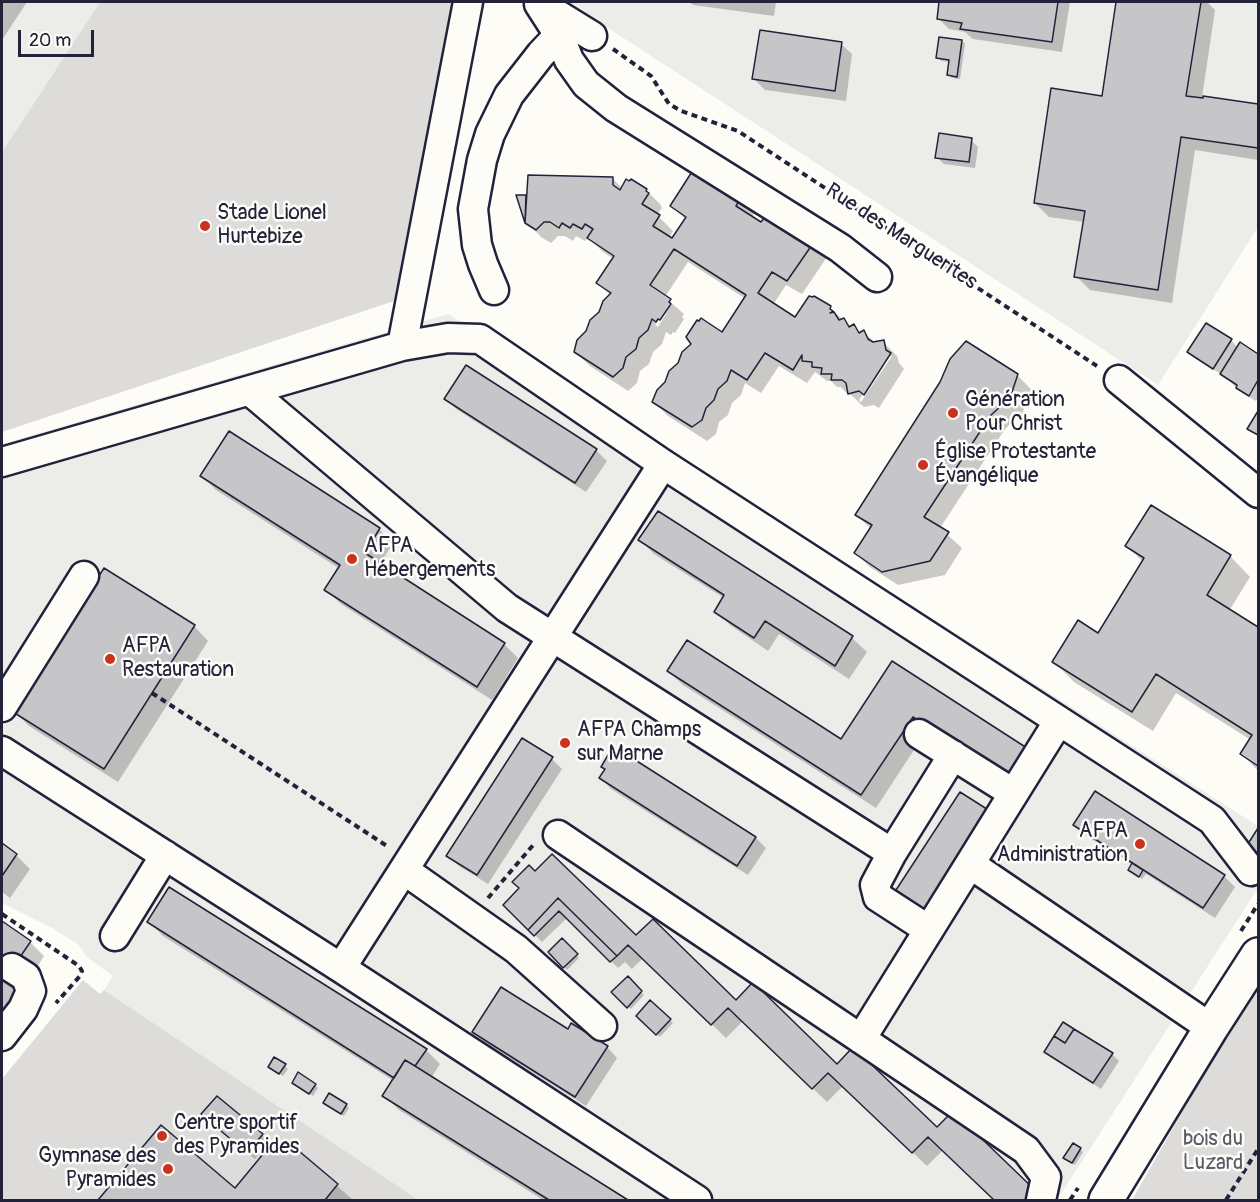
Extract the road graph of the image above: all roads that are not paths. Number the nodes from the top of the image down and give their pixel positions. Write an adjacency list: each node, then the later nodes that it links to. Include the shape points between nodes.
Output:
1 (468, 2): 7 (street)
2 (537, 3): 3 (street); 4 (street)
3 (559, 35): 5 (street, via 569,60 586,84 616,108 840,248); 6 (street, via 509,95 482,160 472,209 477,245)
4 (592, 36)
5 (877, 277)
6 (494, 290)
7 (402, 346): 9 (street); 11 (street, via 448,338 480,339)
8 (1119, 380): 12 (street, via 1136,410)
9 (250, 391): 10 (street); 14 (street, via 507,608)
10 (2, 462)
11 (663, 464): 14 (street); 26 (street, via 1212,820)
12 (1258, 493)
13 (84, 576): 15 (street)
14 (552, 637): 22 (street); 25 (street)
15 (2, 707)
16 (1054, 728): 20 (street)
17 (919, 734): 19 (street)
18 (2, 751): 23 (street)
19 (953, 755): 20 (street); 22 (street)
20 (1013, 793): 24 (street)
21 (558, 835): 35 (street)
22 (892, 853): 27 (street, via 875,885 878,897)
23 (165, 855): 28 (street); 31 (street)
24 (970, 864): 27 (street); 33 (street)
25 (407, 865): 31 (street); 32 (street, via 516,949)
26 (1251, 871)
27 (929, 930): 35 (street)
28 (115, 936)
29 (1258, 955): 33 (main road)
30 (12, 968): 34 (street, via 26,977 31,991)
31 (342, 968): 36 (street)
32 (603, 1026)
33 (1211, 1028): 38 (main road)
34 (5, 1032)
35 (861, 1039): 37 (street, via 1026,1150 1046,1177)
36 (697, 1200)
37 (1041, 1200)
38 (1106, 1200)

